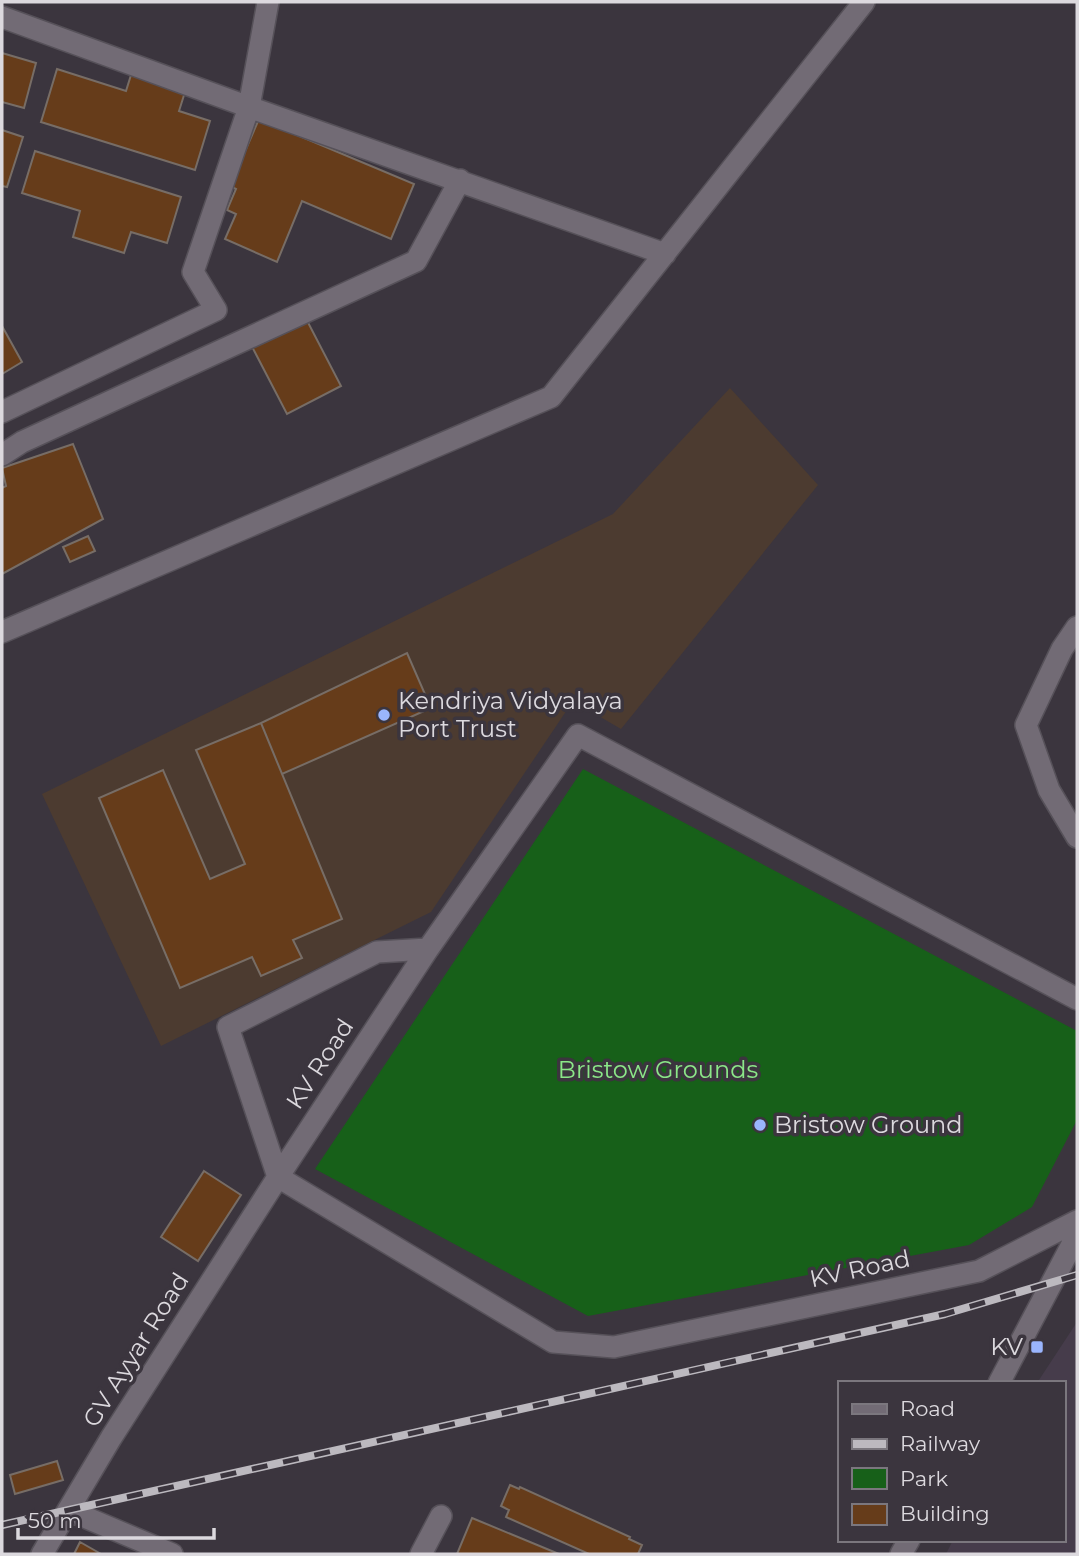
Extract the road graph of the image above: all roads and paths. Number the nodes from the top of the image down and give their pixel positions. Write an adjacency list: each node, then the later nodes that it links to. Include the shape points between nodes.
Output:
1 (268, 2): 4 (street)
2 (864, 2): 6 (street)
3 (2, 17): 4 (street)
4 (249, 107): 5 (street); 7 (street, via 193,272 216,310)
5 (460, 180): 6 (street); 8 (street, via 416,261)
6 (665, 254): 10 (street, via 551,397)
7 (2, 412)
8 (2, 455)
9 (1077, 627): 11 (street, via 1026,725 1049,790)
10 (2, 632)
11 (1077, 837)
12 (428, 948): 13 (street, KV Road, via 578,735); 14 (street, KV Road); 14 (street, via 377,953 228,1027)
13 (1077, 999)
14 (278, 1177): 15 (street, KV Road, via 553,1342 614,1347 979,1271); 18 (street, GV Ayyar Road)
15 (1077, 1222)
16 (1077, 1234): 17 (street)
17 (1000, 1381)
18 (68, 1510): 20 (street, GV Ayyar Road); 21 (street)
19 (441, 1516): 22 (street)
20 (41, 1554)
21 (172, 1554)
22 (421, 1554)

